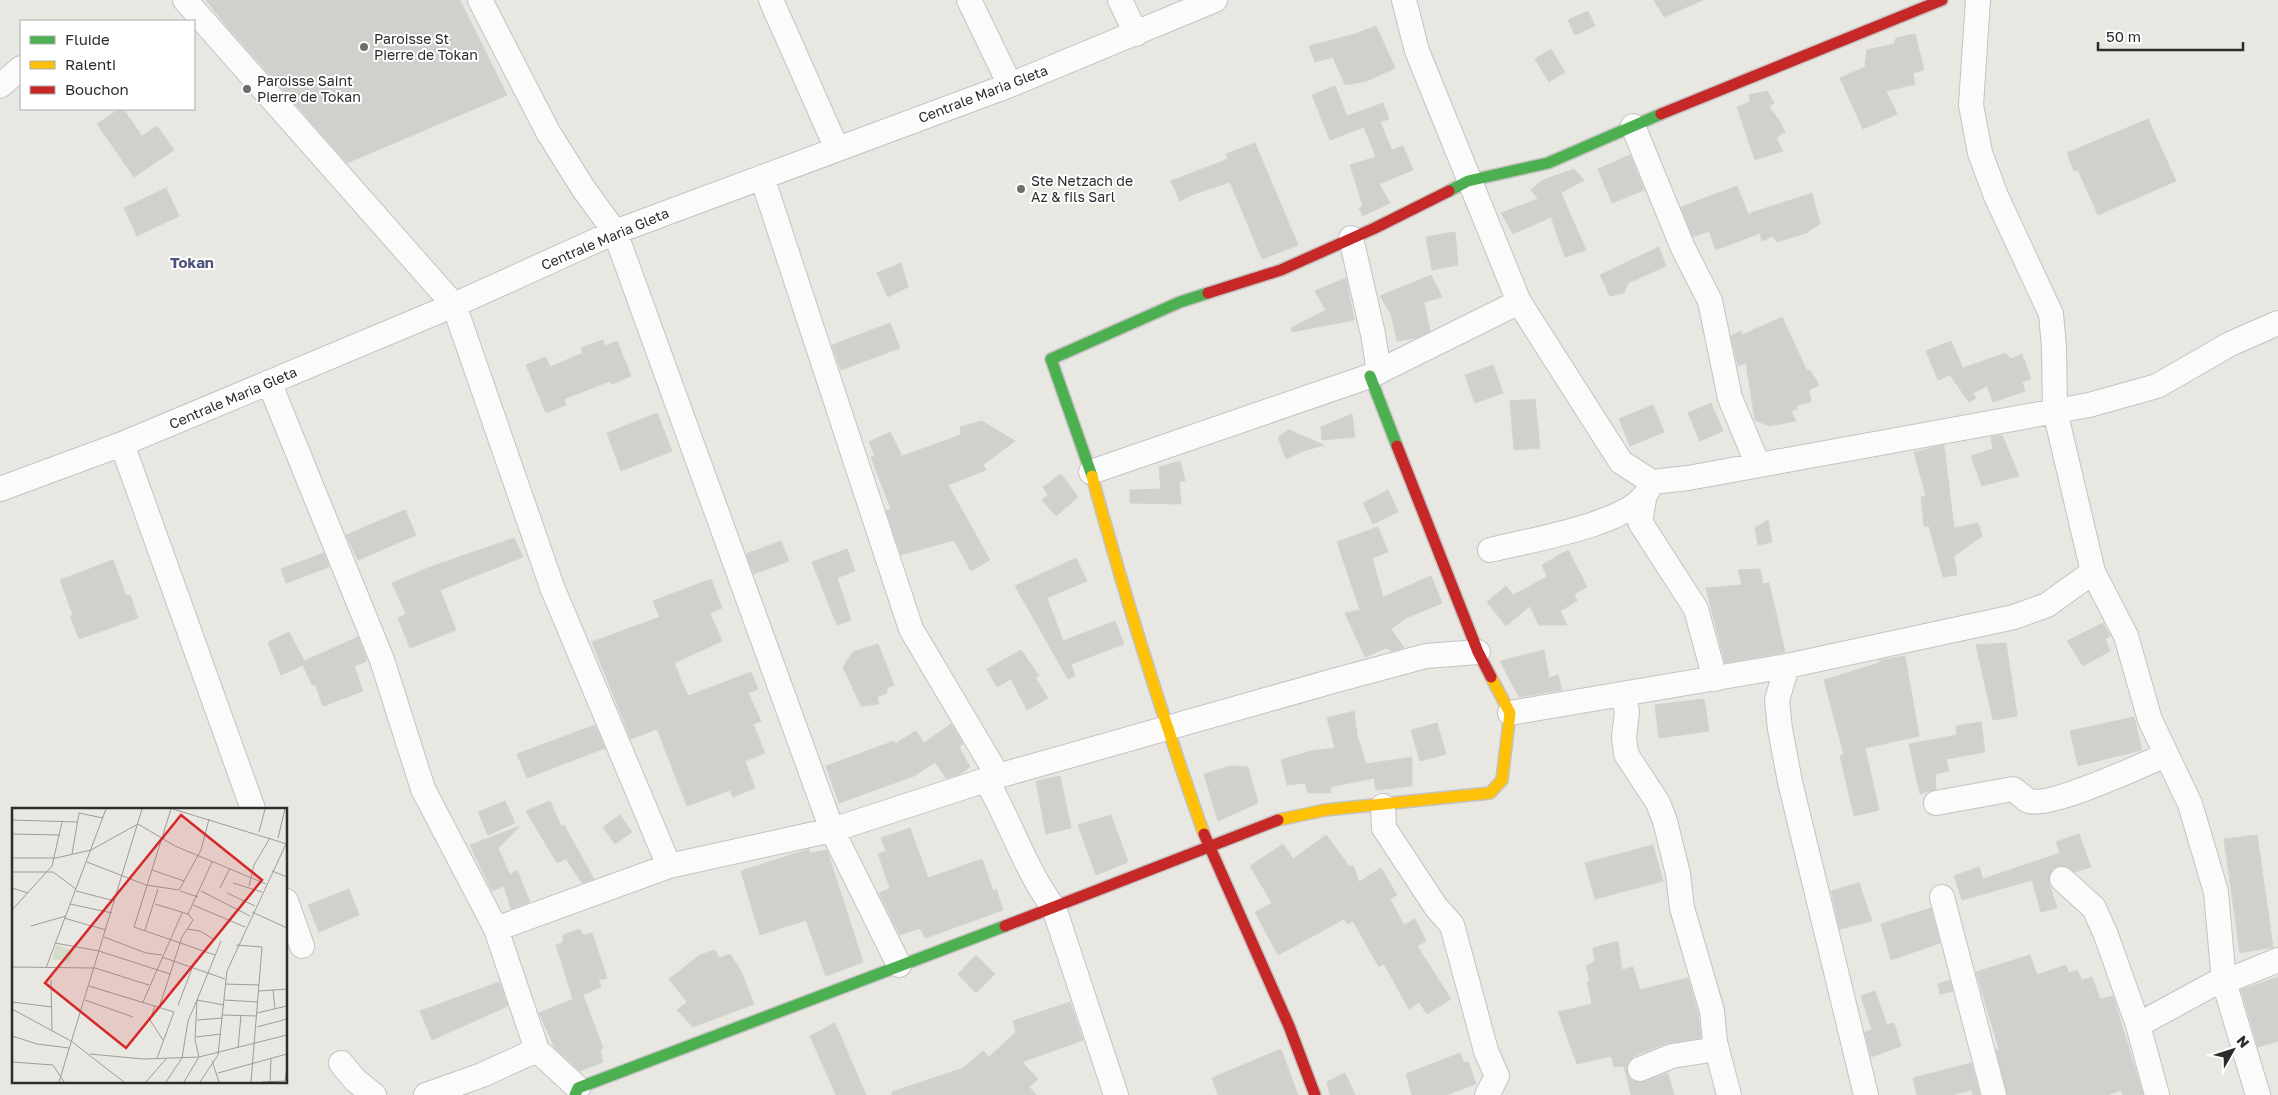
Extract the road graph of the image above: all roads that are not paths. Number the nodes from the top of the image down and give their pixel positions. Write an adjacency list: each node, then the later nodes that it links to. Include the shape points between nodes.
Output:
1 (185, 0): 21 (street)
2 (480, 0): 18 (street, via 548,132)
3 (771, 0): 15 (street)
4 (969, 0): 12 (street)
5 (1120, 0): 10 (street)
6 (1215, 0): 10 (street, Centrale Maria Gleta)
7 (1404, 0): 17 (street, via 1417,51)
8 (1942, 0): 14 (street)
9 (1978, 0): 25 (street, via 1971,105 1980,153 1996,196 2051,314)
10 (1136, 34): 12 (street, Centrale Maria Gleta)
11 (20, 69): 13 (street)
12 (1010, 85): 15 (street, Centrale Maria Gleta)
13 (0, 86)
14 (1633, 126): 17 (street, via 1548,163); 27 (street, via 1683,248 1710,301 1730,398)
15 (837, 149): 16 (street, Centrale Maria Gleta)
16 (762, 177): 18 (street, Centrale Maria Gleta); 40 (street, via 911,629)
17 (1468, 181): 19 (street); 20 (street)
18 (615, 232): 21 (street, Centrale Maria Gleta); 44 (street)
19 (1351, 238): 23 (street, via 1373,334); 28 (street, via 1281,270 1180,302 1051,359)
20 (1519, 302): 23 (street); 30 (street, via 1621,462)
21 (454, 305): 24 (street, Centrale Maria Gleta); 46 (street, via 552,587)
22 (2278, 323): 25 (street, via 2230,344 2157,386)
23 (1375, 374): 28 (street); 33 (street)
24 (269, 382): 26 (street, Centrale Maria Gleta); 51 (street, via 382,660 424,789)
25 (2055, 411): 27 (street); 32 (street)
26 (122, 444): 29 (street, Centrale Maria Gleta); 43 (street)
27 (1758, 465): 30 (street)
28 (1092, 472): 38 (street, via 1122,587)
29 (0, 489)
30 (1648, 490): 31 (street, via 1626,512 1580,528); 35 (street, via 1640,522 1696,609)
31 (1490, 550)
32 (2093, 572): 34 (street, via 2047,605 2014,617); 39 (street, via 2126,636 2150,720)
33 (1478, 652): 37 (street); 38 (street, via 1426,656)
34 (1787, 666): 35 (street); 68 (street, via 1777,700 1780,729)
35 (1715, 679): 36 (street)
36 (1622, 695): 37 (street); 57 (street, via 1627,712 1626,754 1658,803 1665,821 1678,874 1682,908 1712,1011)
37 (1510, 712): 42 (street, via 1502,780 1490,793)
38 (1166, 727): 40 (street); 45 (street)
39 (2166, 755): 41 (street, via 2049,800 2029,801 2014,789); 55 (street, via 2190,804 2216,892)
40 (992, 778): 44 (street); 50 (street, via 1000,804 1038,887)
41 (1936, 803)
42 (1384, 806): 45 (street, via 1325,810 1281,819); 66 (street, via 1384,828 1436,907 1452,925 1486,1051 1497,1076)
43 (253, 808)
44 (832, 830): 46 (street); 54 (street)
45 (1209, 847): 50 (street); 65 (street, via 1289,1026)
46 (669, 866): 51 (street)
47 (2062, 879): 56 (street, via 2094,908)
48 (1942, 897): 69 (street)
49 (288, 907): 52 (street)
50 (1054, 908): 54 (street); 64 (street)
51 (496, 930): 58 (street)
52 (302, 946)
53 (2278, 960): 55 (street)
54 (900, 965): 61 (street)
55 (2224, 982): 56 (street, via 2216,982); 71 (street)
56 (2138, 1026): 70 (street)
57 (1717, 1049): 60 (street, via 1672,1056); 67 (street)
58 (537, 1050): 61 (street); 63 (street, via 482,1076)
59 (341, 1063): 62 (street)
60 (1640, 1068)
61 (576, 1092)
62 (374, 1095)
63 (426, 1095)
64 (1116, 1095)
65 (1315, 1095)
66 (1487, 1095)
67 (1729, 1095)
68 (1866, 1095)
69 (1994, 1095)
70 (2157, 1095)
71 (2258, 1095)

